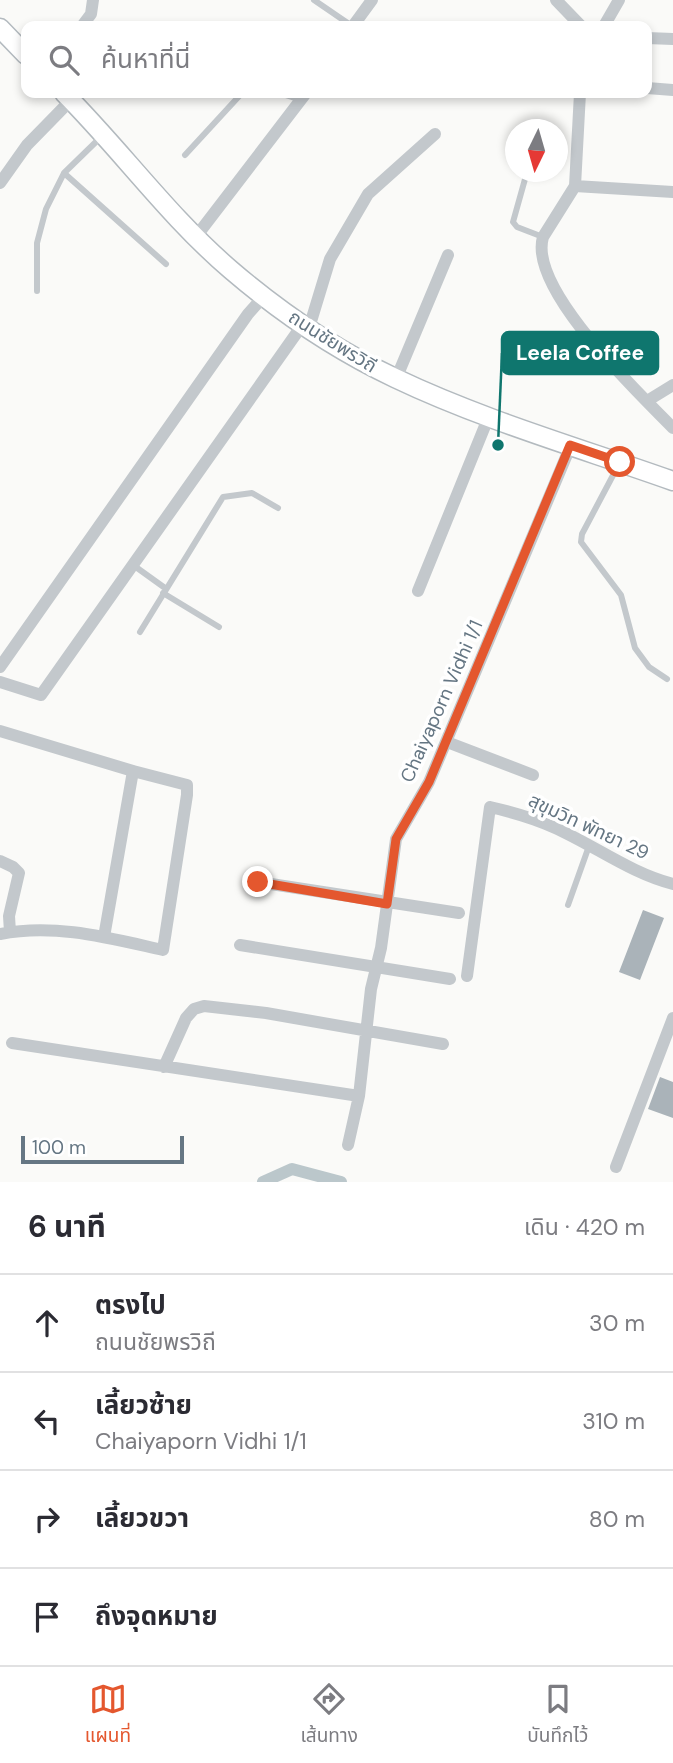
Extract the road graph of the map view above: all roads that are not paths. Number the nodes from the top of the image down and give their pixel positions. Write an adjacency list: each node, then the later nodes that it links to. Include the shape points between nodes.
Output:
1 (93, 0): 6 (street)
2 (314, 0): 7 (lane)
3 (372, 0): 8 (street)
4 (556, 0): 9 (street)
5 (619, 0): 10 (street)
6 (86, 21)
7 (346, 21)
8 (357, 21)
9 (575, 21)
10 (607, 21)
11 (0, 28): 14 (main road)
12 (652, 38): 13 (street)
13 (673, 40)
14 (21, 50)
15 (652, 88): 16 (street)
16 (673, 90)
17 (66, 98): 27 (street)
18 (68, 98): 23 (main road, ถนนชัยพรวิถี)
19 (237, 98): 24 (lane)
20 (301, 98): 30 (street)
21 (580, 98): 28 (street)
22 (435, 134): 36 (street, via 368,194 330,259)
23 (103, 136): 25 (lane); 30 (main road, ถนนชัยพรวิถี)
24 (186, 155)
25 (64, 173): 33 (lane); 34 (lane, via 46,209 37,243)
26 (524, 182): 31 (lane, via 513,222)
27 (0, 183)
28 (575, 186): 29 (street); 31 (street)
29 (673, 192)
30 (189, 232): 35 (main road, ถนนชัยพรวิถี)
31 (543, 237): 39 (street, via 544,269 567,311)
32 (448, 255): 37 (street)
33 (166, 264)
34 (37, 291)
35 (264, 296): 36 (main road, ถนนชัยพรวิถี); 51 (street)
36 (306, 326): 37 (main road, ถนนชัยพรวิถี); 46 (street)
37 (396, 379): 40 (main road, ถนนชัยพรวิถี)
38 (673, 385): 39 (street)
39 (647, 401): 41 (street)
40 (489, 416): 42 (main road, ถนนชัยพรวิถี); 47 (street)
41 (673, 428)
42 (570, 445): 43 (main road, ถนนชัยพรวิถี); 55 (street, Chaiyaporn Vidhi 1/1)
43 (620, 462): 44 (main road, ถนนชัยพรวิถี); 52 (lane, via 581,542 621,595 635,648 649,667)
44 (673, 481)
45 (278, 508): 48 (lane, via 252,493 223,497)
46 (133, 565): 48 (lane); 53 (street, via 41,695)
47 (418, 590)
48 (164, 591): 49 (lane); 50 (lane)
49 (219, 626)
50 (140, 632)
51 (0, 667)
52 (667, 678)
53 (0, 682)
54 (0, 731): 56 (street)
55 (447, 742): 57 (street); 62 (street, Chaiyaporn Vidhi 1/1, via 396,839)
56 (133, 772): 66 (street); 66 (street, via 187,785 163,950)
57 (533, 775)
58 (589, 846): 61 (street, สุขุมวิท พัทยา 29); 63 (lane); 69 (street, สุขุมวิท พัทยา 29, via 554,827 490,807)
59 (0, 861): 65 (street, via 19,873)
60 (258, 882): 62 (street)
61 (673, 884)
62 (387, 904): 64 (street); 68 (street, Chaiyaporn Vidhi 1/1)
63 (568, 905)
64 (459, 913)
65 (5, 933): 66 (street, via 61,929)
66 (104, 937)
67 (240, 945): 68 (street)
68 (376, 968): 70 (street); 72 (street, Chaiyaporn Vidhi 1/1)
69 (467, 976)
70 (450, 978)
71 (673, 1018): 78 (street)
72 (366, 1030): 74 (street); 75 (street, via 204,1006 186,1018); 76 (street, Chaiyaporn Vidhi 1/1)
73 (12, 1043): 75 (street)
74 (443, 1044)
75 (163, 1067): 76 (street)
76 (359, 1096): 77 (street, Chaiyaporn Vidhi 1/1)
77 (348, 1145)
78 (616, 1167)

